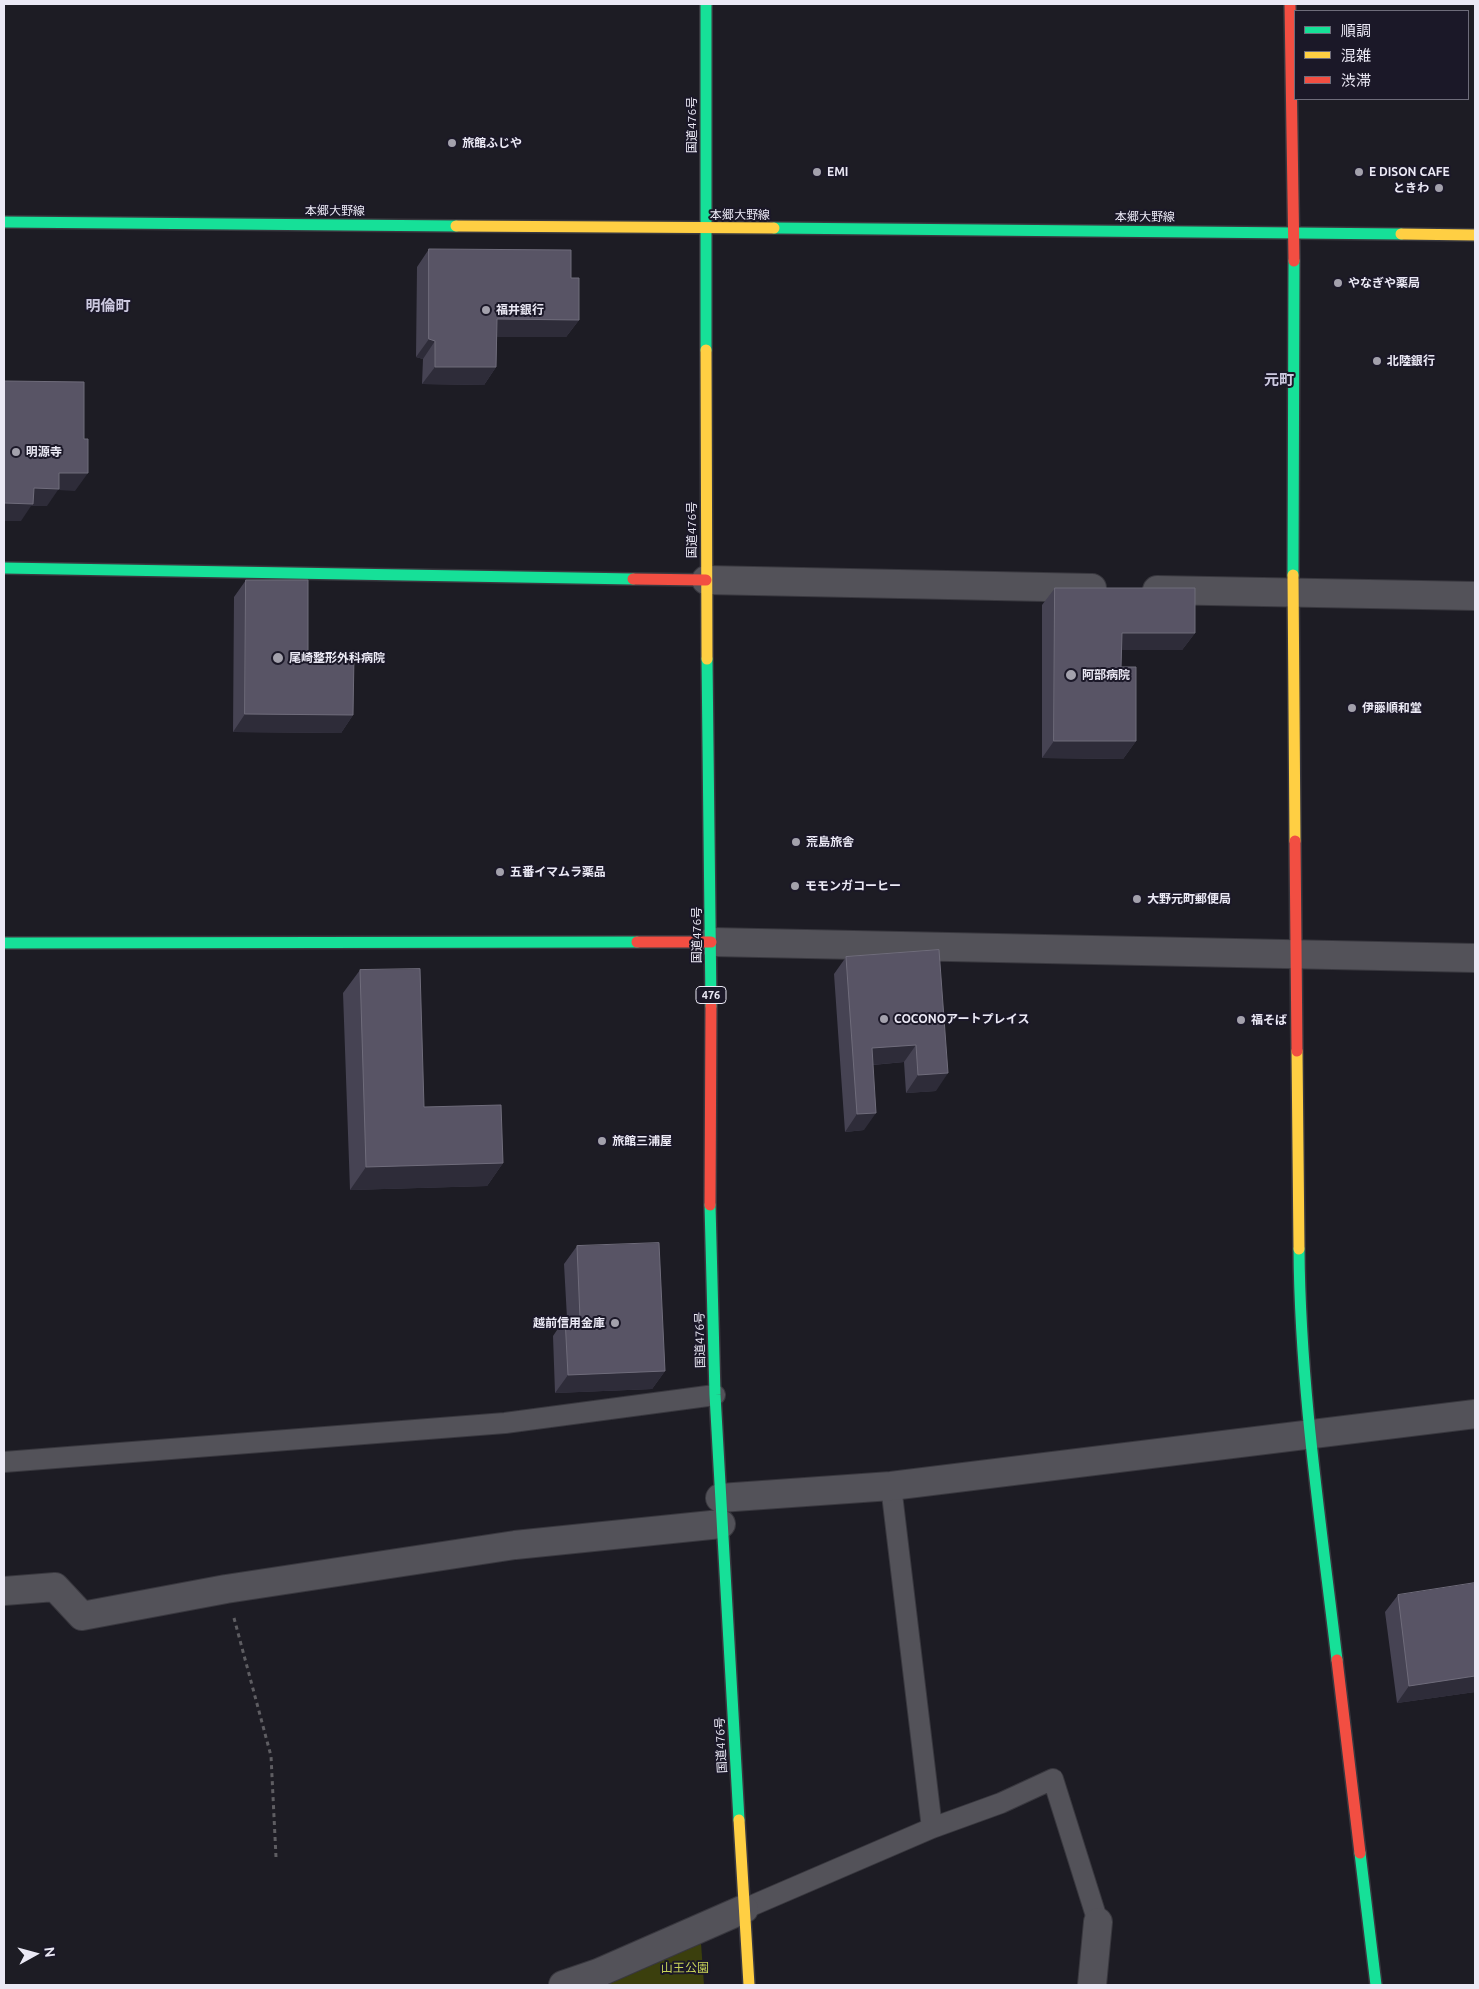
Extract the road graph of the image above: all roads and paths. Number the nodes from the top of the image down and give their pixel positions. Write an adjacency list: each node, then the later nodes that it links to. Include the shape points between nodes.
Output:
1 (706, 4): 4 (main road, 国道476号 / 476)
2 (1290, 4): 5 (main road)
3 (4, 222): 4 (main road, 本郷大野線)
4 (706, 228): 5 (main road, 本郷大野線); 8 (main road, 国道476号 / 476)
5 (1294, 232): 6 (main road, 本郷大野線); 9 (main road)
6 (1475, 235)
7 (4, 568): 8 (main road)
8 (706, 580): 9 (street); 11 (main road, 国道476号 / 476)
9 (1293, 593): 10 (street); 13 (main road)
10 (1475, 596)
11 (711, 942): 12 (main road); 13 (street); 15 (main road, 国道476号 / 476, via 710,1186)
12 (4, 943)
13 (1296, 955): 14 (street); 17 (main road, via 1299,1297)
14 (1475, 958)
15 (714, 1395): 18 (lane, via 505,1423); 20 (main road, 国道476号 / 476)
16 (1475, 1414): 17 (street)
17 (1310, 1435): 19 (street); 30 (main road)
18 (4, 1462)
19 (892, 1486): 20 (street); 23 (lane)
20 (720, 1511): 21 (street); 25 (main road, 国道476号 / 476)
21 (226, 1588): 22 (street, via 82,1616 55,1587); 24 (path, via 271,1756)
22 (4, 1591)
23 (932, 1828): 25 (lane); 26 (lane, via 1053,1779)
24 (276, 1858)
25 (744, 1909): 27 (street); 28 (main road, 国道476号 / 476)
26 (1098, 1922): 29 (street)
27 (563, 1985)
28 (749, 1985)
29 (1092, 1985)
30 (1376, 1985)

